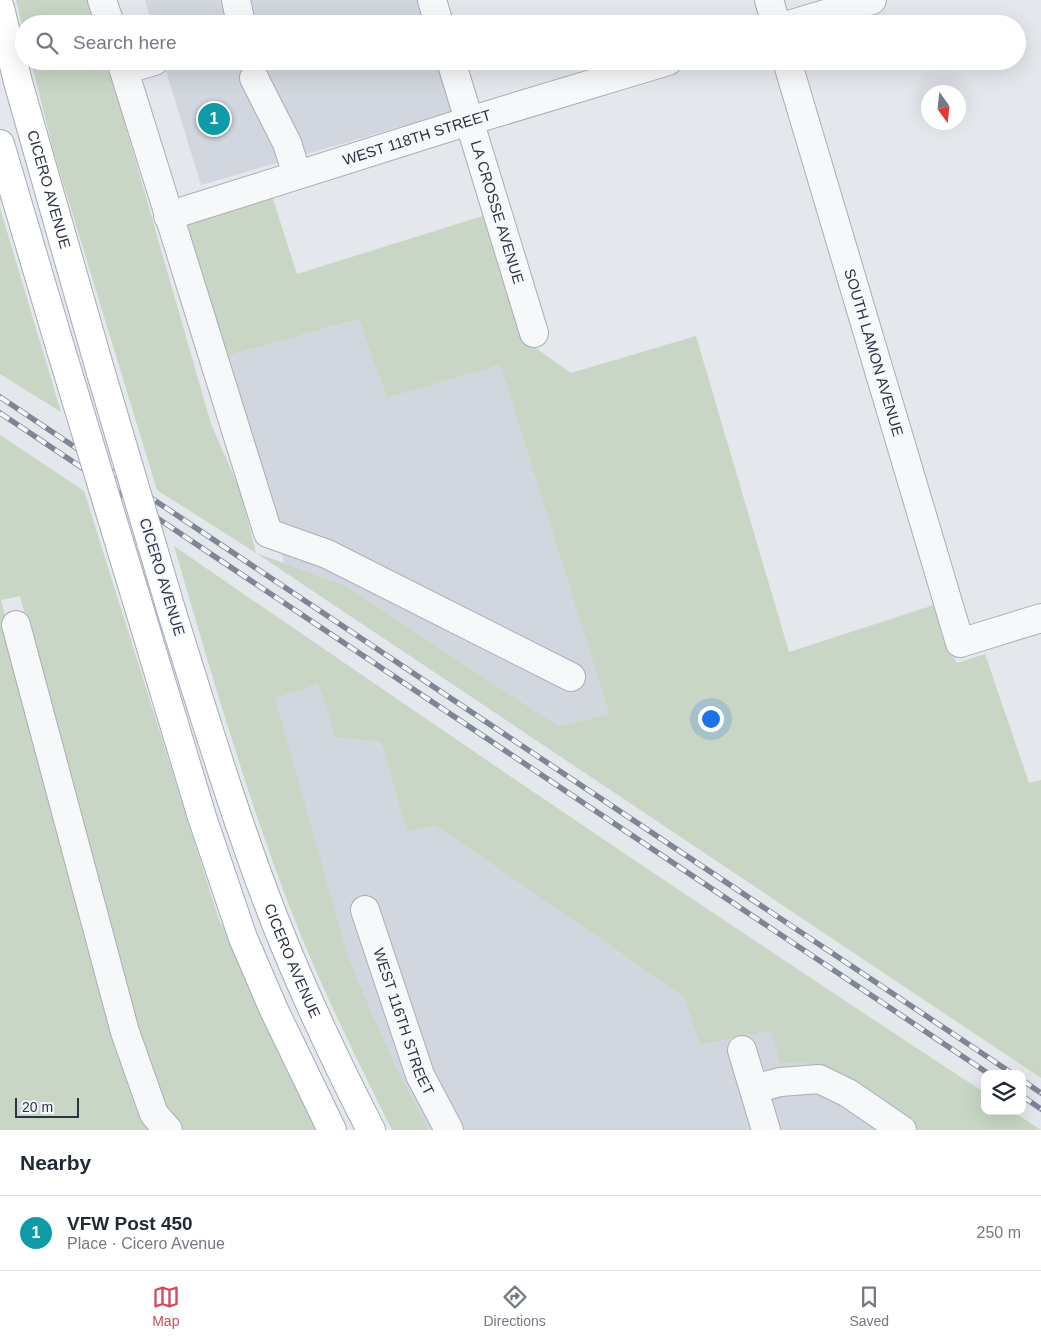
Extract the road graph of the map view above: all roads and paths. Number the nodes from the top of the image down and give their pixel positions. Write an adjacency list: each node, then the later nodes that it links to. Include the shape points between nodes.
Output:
1 (102, 0): 7 (street)
2 (236, 0): 8 (street)
3 (432, 0): 9 (street)
4 (769, 0): 10 (street)
5 (872, 0): 11 (street)
6 (0, 8): 12 (main road, CICERO AVENUE, bridge)
7 (107, 15)
8 (239, 15)
9 (436, 15)
10 (773, 15)
11 (822, 15)
12 (15, 70)
13 (15, 70): 32 (main road, CICERO AVENUE, bridge, via 101,373 231,800 303,989)
14 (123, 70): 22 (street)
15 (454, 70): 19 (street, LA CROSSE AVENUE)
16 (638, 70): 19 (street, WEST 118TH STREET)
17 (790, 70): 24 (street, SOUTH LAMON AVENUE, via 960,643)
18 (254, 78): 21 (street, via 287,143)
19 (469, 121): 21 (street, WEST 118TH STREET); 23 (street, LA CROSSE AVENUE)
20 (0, 144): 31 (main road, CICERO AVENUE, bridge, via 202,817 243,938)
21 (297, 176): 22 (street, WEST 118TH STREET)
22 (168, 216): 26 (street, via 268,533 327,554)
23 (534, 333)
24 (1041, 618)
25 (16, 625): 30 (street, via 125,1032 154,1114)
26 (571, 677)
27 (365, 910): 33 (street, WEST 116TH STREET, via 420,1075)
28 (742, 1050): 29 (street)
29 (754, 1089): 34 (street); 35 (street, via 780,1082 819,1079 848,1093)
30 (168, 1130)
31 (332, 1130)
32 (371, 1130)
33 (449, 1130)
34 (766, 1130)
35 (902, 1130)

